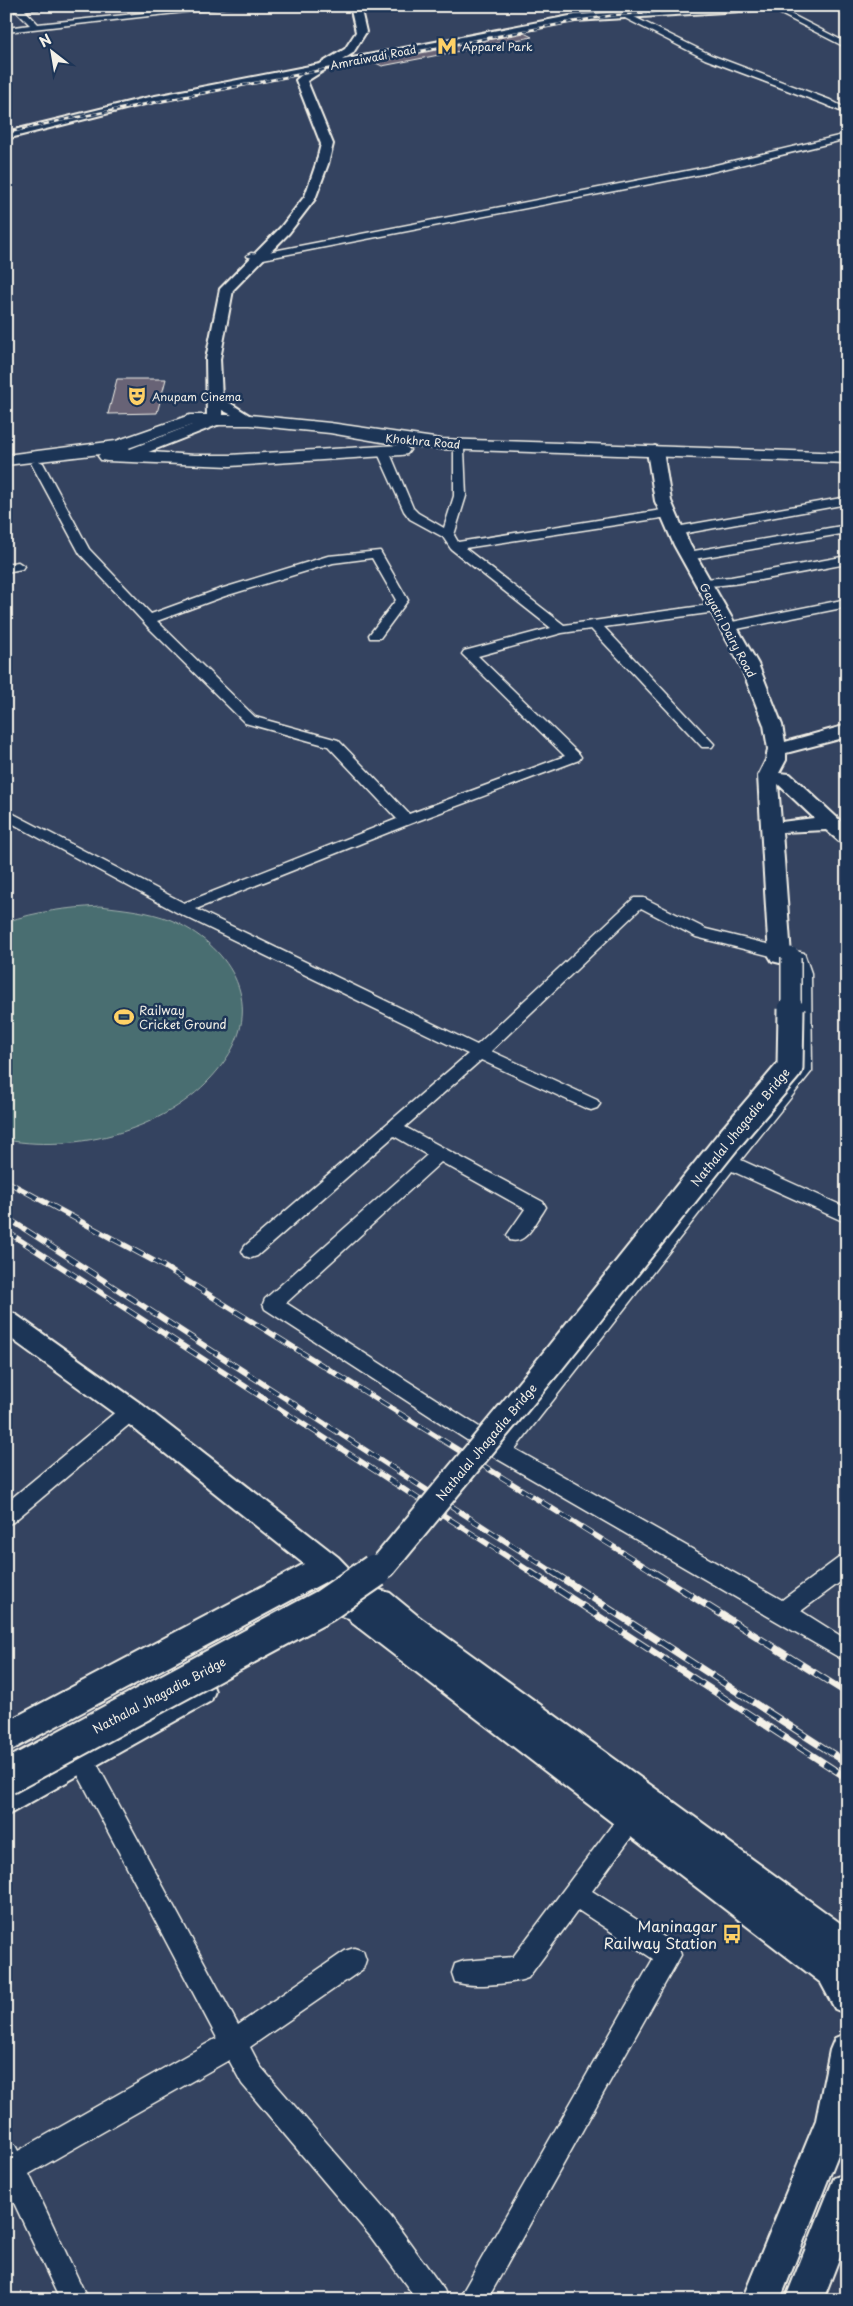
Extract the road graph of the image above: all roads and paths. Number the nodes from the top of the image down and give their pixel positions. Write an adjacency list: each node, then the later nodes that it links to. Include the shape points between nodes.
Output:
1 (38, 6): 7 (main road)
2 (236, 6): 10 (street)
3 (348, 6): 14 (main road, via 354,32 342,51)
4 (355, 6): 13 (main road, via 361,32 349,51)
5 (709, 6): 8 (main road)
6 (772, 6): 8 (main road, Amraiwadi Road); 12 (street)
7 (10, 8): 10 (street)
8 (624, 14): 9 (main road, Amraiwadi Road); 19 (street, via 708,57)
9 (587, 18): 13 (main road, Amraiwadi Road); 14 (main road)
10 (36, 27): 11 (street)
11 (6, 30)
12 (847, 46)
13 (319, 68): 14 (main road)
14 (305, 73): 15 (main road); 16 (main road); 17 (main road)
15 (267, 78): 16 (main road); 21 (main road, via 145,101)
16 (292, 78): 17 (main road)
17 (300, 92): 23 (main road, via 318,145 311,173 301,197)
18 (840, 99): 19 (street)
19 (827, 102): 20 (street)
20 (847, 112)
21 (6, 136)
22 (847, 136): 23 (street, via 707,170)
23 (254, 257): 24 (main road, via 219,289 204,356)
24 (202, 407): 25 (main road, Khokhra Road); 25 (main road); 26 (main road); 28 (main road, Khokhra Road)
25 (215, 420): 26 (main road, Khokhra Road); 28 (main road)
26 (250, 420): 27 (main road, Khokhra Road, via 330,428)
27 (402, 445): 29 (main road, Khokhra Road); 30 (main road, Khokhra Road); 31 (main road, Khokhra Road, via 441,444)
28 (124, 450): 29 (main road, Khokhra Road, via 162,460 205,461 303,458); 33 (main road, Khokhra Road); 34 (main road, Khokhra Road)
29 (383, 451): 41 (street, via 408,509 414,516)
30 (460, 451): 31 (main road, Khokhra Road); 41 (street, via 460,496)
31 (656, 455): 32 (main road, Khokhra Road); 35 (main road, Khokhra Road); 38 (main road, Gayatri Dairy Road)
32 (847, 458)
33 (6, 460)
34 (37, 463): 36 (main road, Khokhra Road); 48 (street, via 84,551)
35 (847, 465)
36 (6, 466)
37 (847, 500): 40 (street)
38 (668, 513): 40 (main road, Gayatri Dairy Road); 42 (street)
39 (847, 529): 43 (street)
40 (676, 531): 43 (main road, Gayatri Dairy Road)
41 (448, 535): 42 (street)
42 (455, 546): 51 (street)
43 (688, 556): 45 (main road, Gayatri Dairy Road)
44 (847, 560): 45 (street)
45 (703, 583): 47 (main road, Gayatri Dairy Road)
46 (847, 603): 50 (street)
47 (716, 608): 49 (street); 50 (main road, Gayatri Dairy Road)
48 (149, 620): 52 (street, via 221,593 332,559 376,554 402,600); 57 (street, via 250,720 333,742)
49 (594, 625): 51 (street); 54 (street)
50 (727, 627): 55 (main road, Gayatri Dairy Road, via 749,664 773,725)
51 (561, 629): 57 (street, via 469,654 574,757)
52 (375, 635)
53 (847, 731): 55 (main road, via 807,743)
54 (706, 744)
55 (779, 762): 58 (main road); 59 (street); 62 (main road, Gayatri Dairy Road, via 768,776)
56 (6, 814): 61 (street)
57 (407, 820): 61 (street)
58 (831, 823): 59 (main road); 60 (main road)
59 (785, 827): 62 (street)
60 (847, 838)
61 (183, 909): 63 (street)
62 (785, 954): 63 (street, via 701,933 638,901); 67 (street, via 798,957 804,973 804,1071); 82 (main road, Nathalal Jhagadia Bridge, via 778,1065 540,1358 373,1556 316,1595); 83 (main road, Nathalal Jhagadia Bridge, bridge, via 790,1068 384,1565 324,1606)
63 (479, 1052): 64 (street); 65 (street)
64 (591, 1104)
65 (393, 1128): 66 (street); 70 (street)
66 (440, 1153): 69 (street, via 537,1206); 73 (street, via 272,1304)
67 (729, 1162): 68 (street); 73 (street)
68 (847, 1216)
69 (516, 1235)
70 (252, 1251)
71 (6, 1320): 72 (main road)
72 (131, 1410): 74 (street); 76 (main road)
73 (501, 1451): 78 (street)
74 (6, 1516)
75 (847, 1564): 78 (street)
76 (328, 1566): 77 (main road); 80 (main road)
77 (359, 1598): 81 (main road); 85 (main road, via 361,1613); 88 (main road, via 378,1601)
78 (783, 1612): 79 (street)
79 (847, 1652)
80 (6, 1738)
81 (82, 1759): 84 (main road); 90 (street)
82 (6, 1761)
83 (6, 1778)
84 (6, 1800)
85 (632, 1816): 86 (street); 88 (main road)
86 (575, 1894): 89 (street, via 519,1969); 96 (street, via 669,1955)
87 (354, 1960): 90 (street)
88 (843, 1966)
89 (464, 1973)
90 (233, 2042): 92 (street); 95 (street, via 251,2075 374,2219)
91 (847, 2050): 97 (main road, via 834,2120)
92 (9, 2166): 94 (street)
93 (847, 2191): 98 (main road)
94 (74, 2300)
95 (434, 2300)
96 (472, 2300)
97 (761, 2300)
98 (804, 2300)

